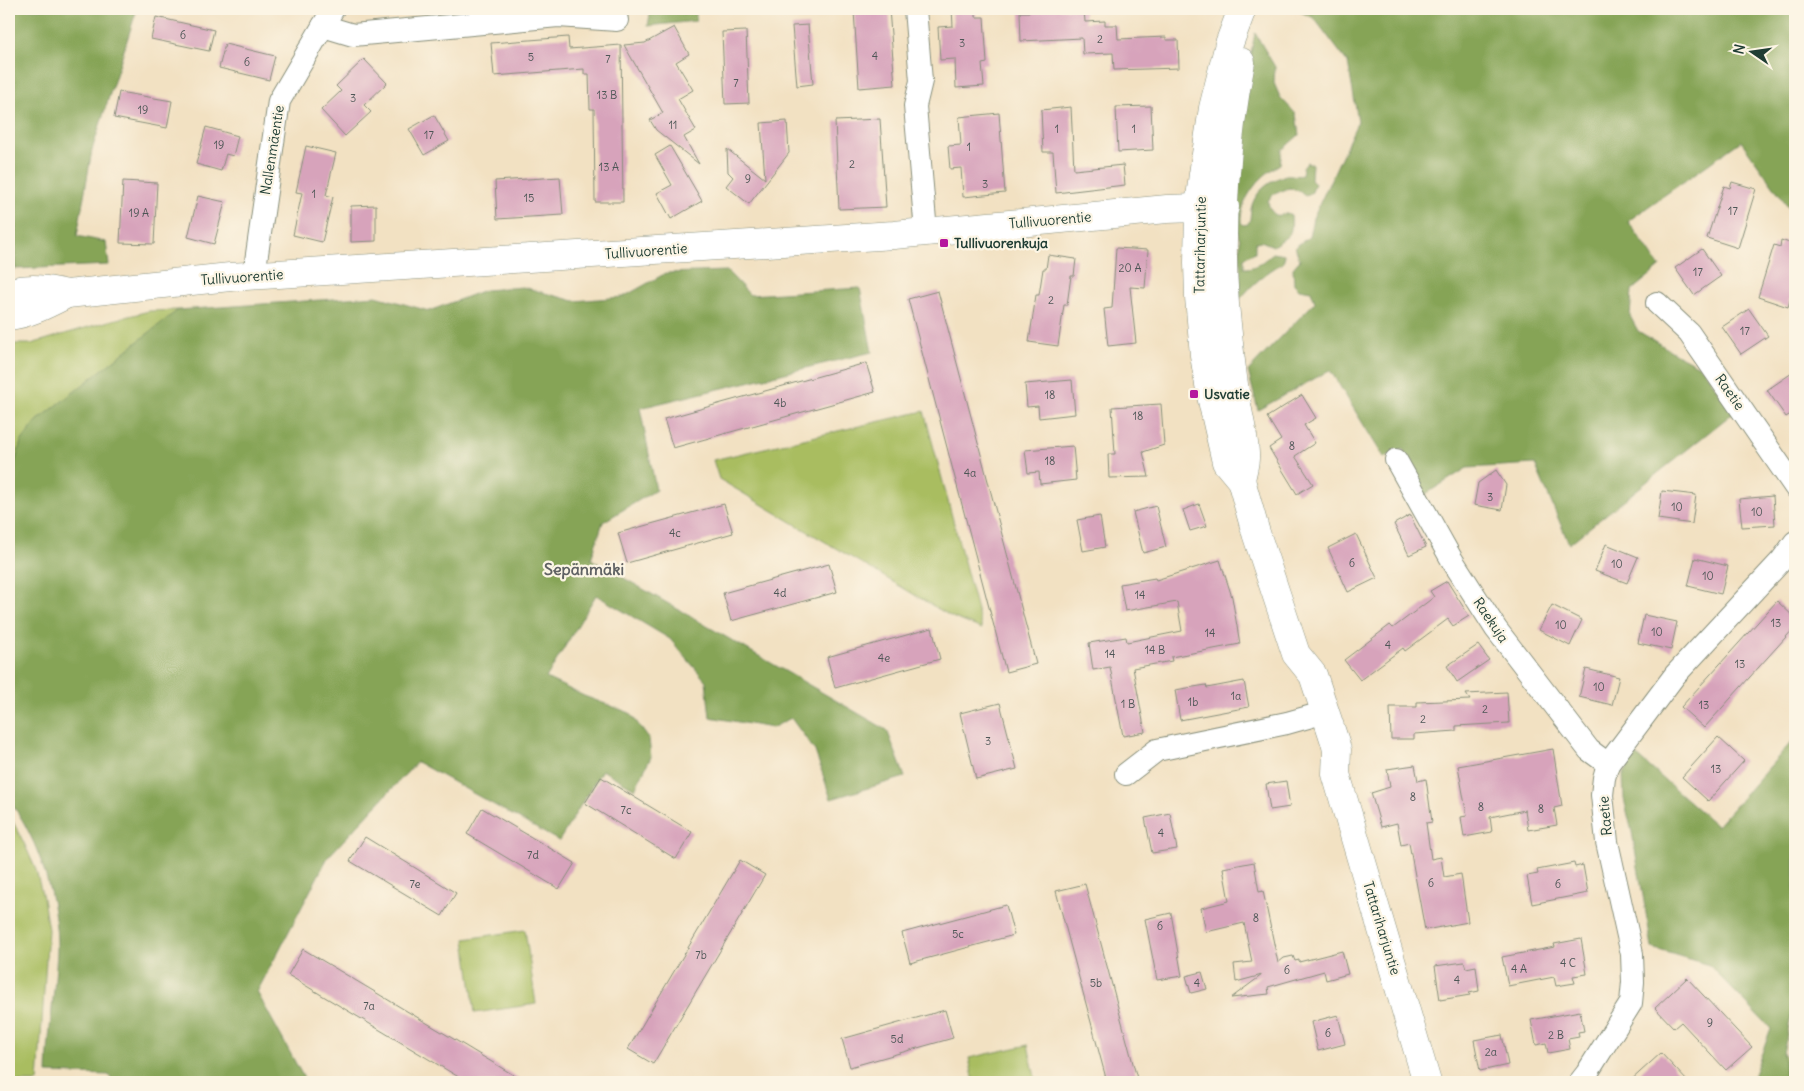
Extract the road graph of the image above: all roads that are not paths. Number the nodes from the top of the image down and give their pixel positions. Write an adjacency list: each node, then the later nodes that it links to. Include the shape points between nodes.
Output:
1 (915, 9): 7 (street, via 921,81 915,106)
2 (1242, 9): 6 (main road, Tattariharjuntie, via 1229,44 1213,108 1202,174)
3 (1248, 9): 6 (main road, Tattariharjuntie, via 1230,137)
4 (328, 18): 5 (street, via 353,35 558,16); 8 (street, Nallenmäentie, via 279,101)
5 (617, 20)
6 (1212, 207): 7 (main road, Tullivuorentie); 16 (main road, Tattariharjuntie, via 1224,263 1225,302 1246,458 1241,480 1296,654 1313,675)
7 (926, 232): 8 (main road, Tullivuorentie)
8 (254, 275): 10 (main road, Tullivuorentie)
9 (9, 292): 10 (main road, Tullivuorentie, via 42,288)
10 (67, 294): 12 (main road, Tullivuorentie, via 39,308)
11 (1657, 303): 14 (street, Raetie, via 1688,333)
12 (9, 316)
13 (1396, 460): 17 (street, Raekuja, via 1452,560 1496,629 1589,750)
14 (1795, 487)
15 (1795, 542): 17 (street, Raetie, via 1675,675)
16 (1317, 715): 18 (street, via 1157,750); 19 (main road, Tattariharjuntie, via 1337,750 1336,774)
17 (1608, 764): 20 (street, Raetie, via 1602,795 1607,842 1632,954 1633,982 1631,1003)
18 (1126, 774)
19 (1427, 1082)
20 (1580, 1082)

